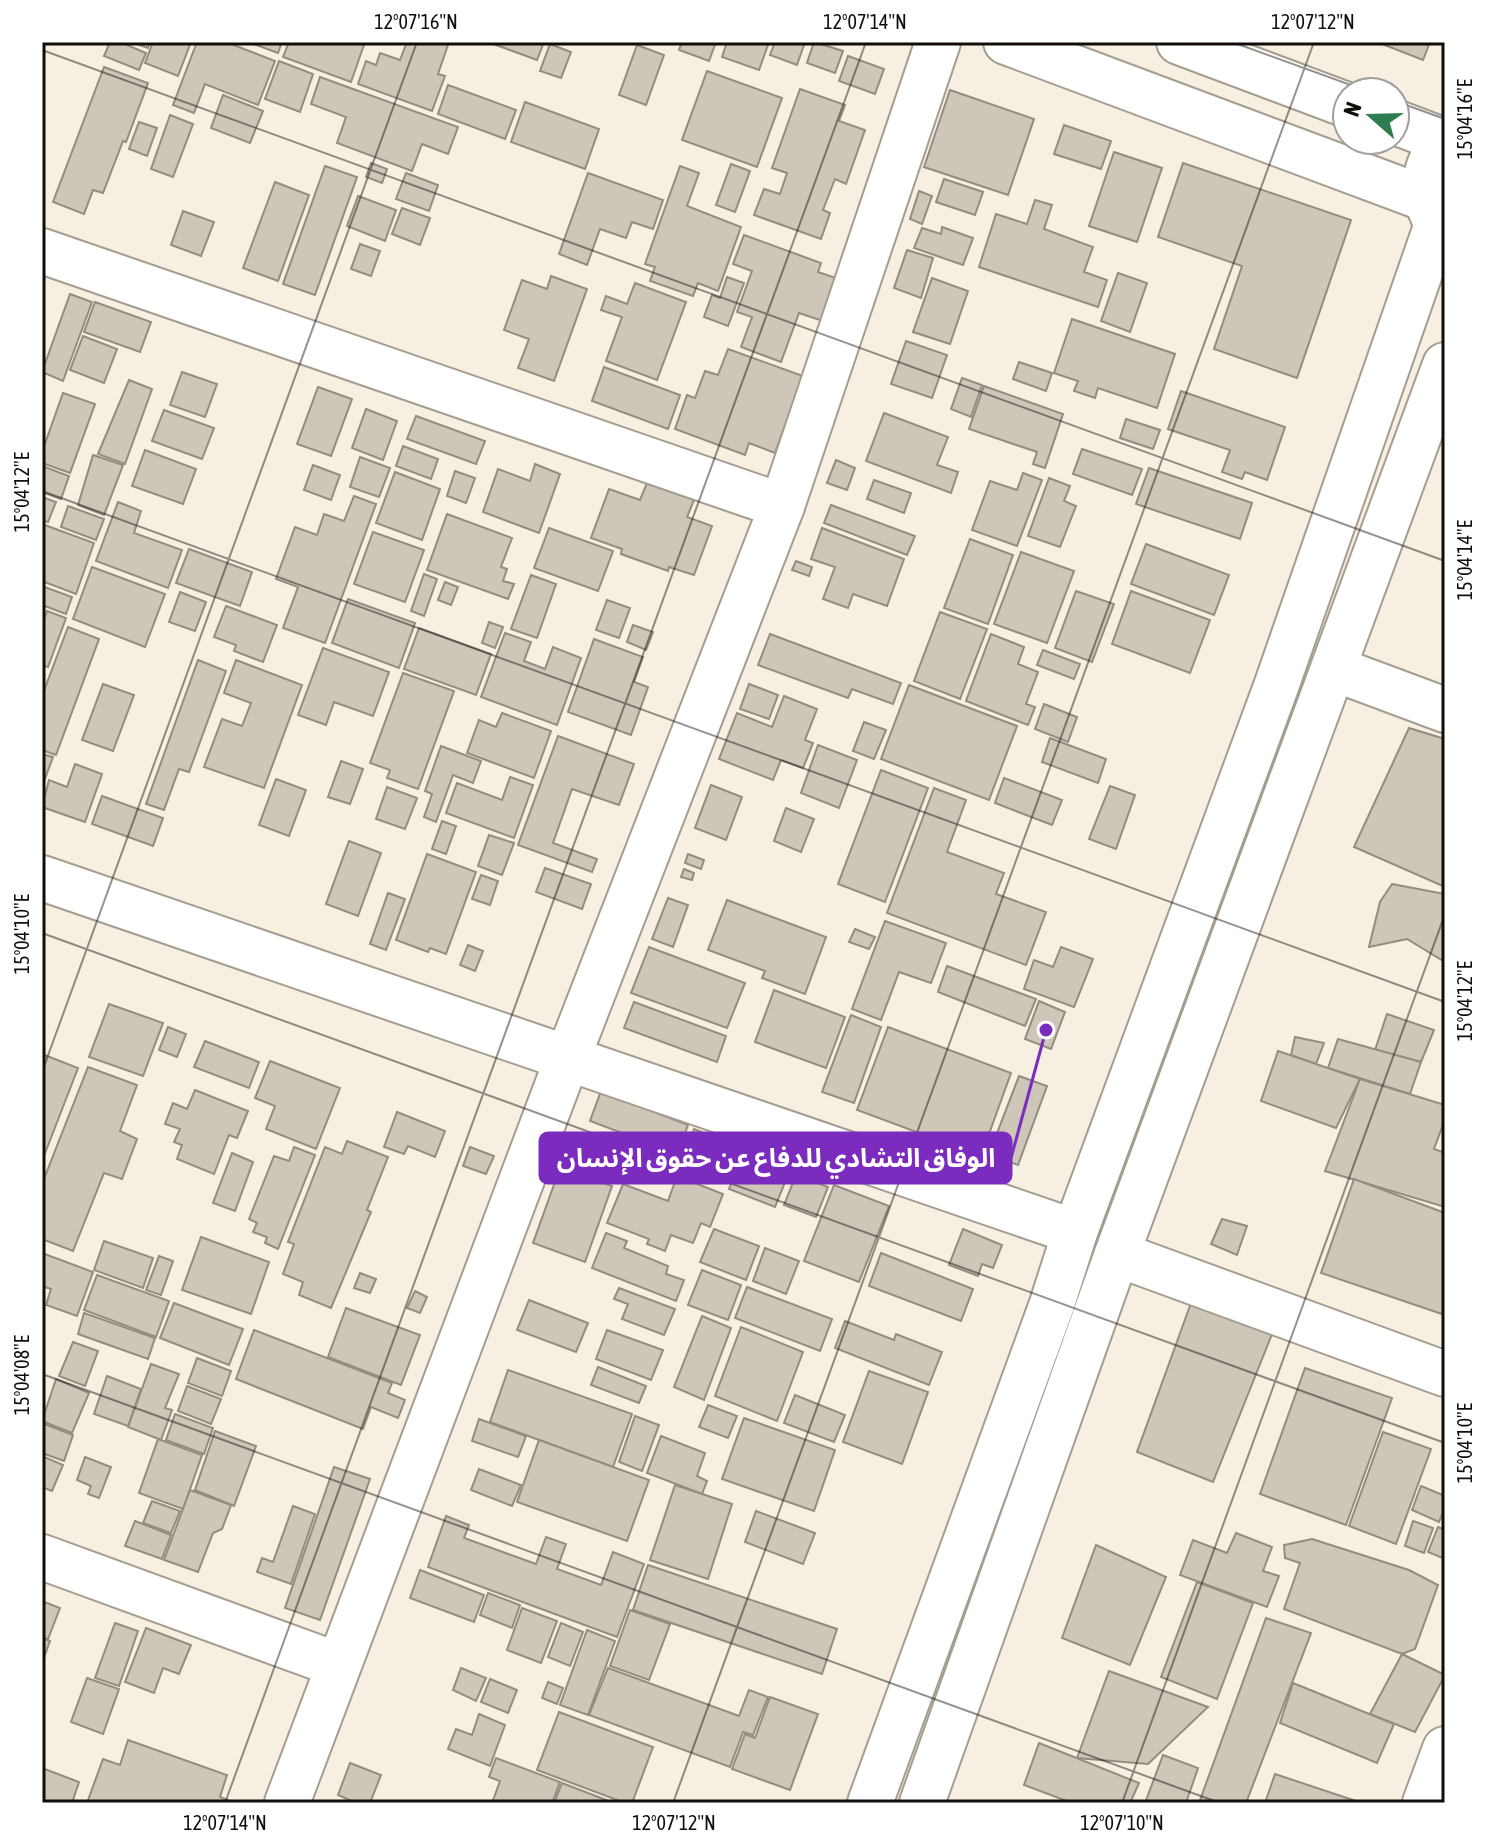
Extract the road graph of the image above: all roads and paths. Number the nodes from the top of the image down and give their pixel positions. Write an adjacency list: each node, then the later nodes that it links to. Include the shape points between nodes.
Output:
1 (938, 42): 10 (street)
2 (1006, 42): 7 (street)
3 (1179, 42): 4 (street)
4 (1331, 99)
5 (1411, 128): 6 (street)
6 (1445, 141): 7 (street, via 1434,153 1424,183)
7 (1436, 218): 15 (street, via 1277,684)
8 (42, 251): 10 (street)
9 (1445, 365): 11 (street)
10 (782, 506): 14 (street)
11 (1335, 669): 12 (street); 16 (street)
12 (1445, 710)
13 (42, 878): 14 (street)
14 (568, 1057): 15 (street); 19 (street)
15 (1075, 1232): 22 (street)
16 (1117, 1254): 17 (street); 23 (street)
17 (1445, 1374)
18 (42, 1557): 19 (street)
19 (338, 1665): 21 (street)
20 (1445, 1749): 24 (street)
21 (287, 1803)
22 (870, 1803)
23 (922, 1803)
24 (1425, 1803)

